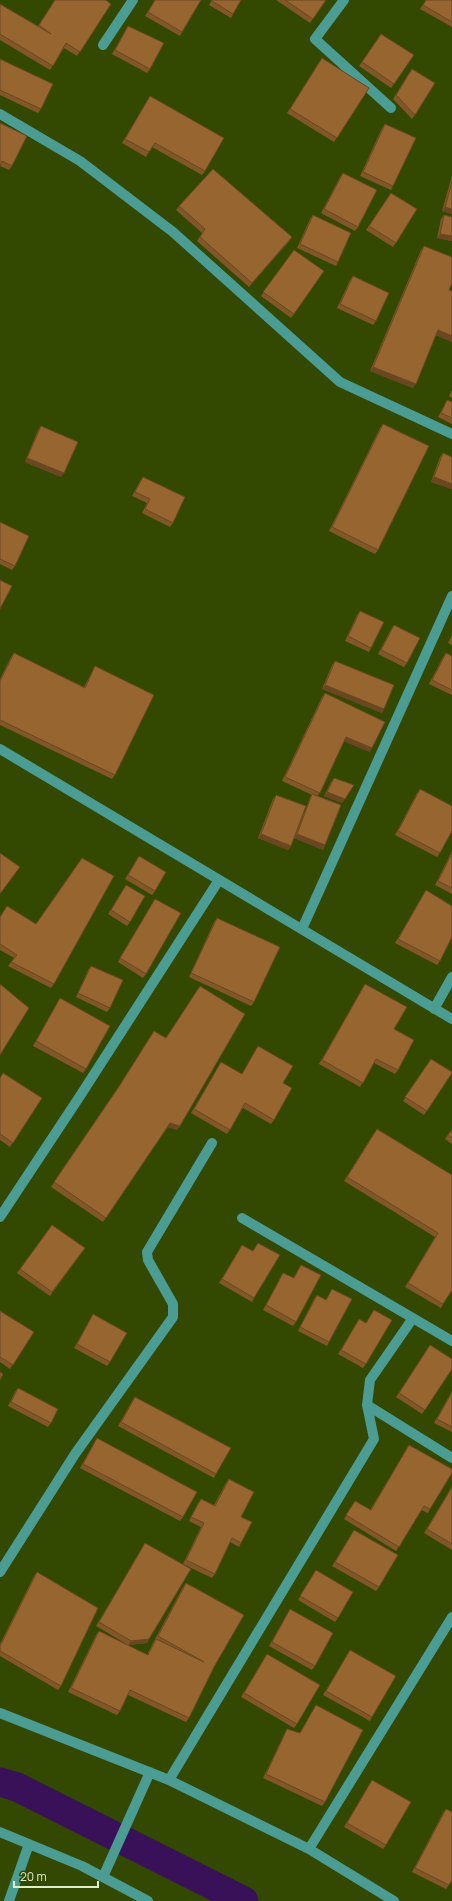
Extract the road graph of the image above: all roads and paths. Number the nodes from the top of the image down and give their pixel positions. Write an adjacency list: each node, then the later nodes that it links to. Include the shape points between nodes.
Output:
1 (133, 0): 3 (street)
2 (344, 0): 4 (street, via 316,39)
3 (103, 45)
4 (390, 108)
5 (0, 114): 6 (street, via 80,161 173,232 340,382)
6 (452, 434)
7 (452, 596): 10 (street)
8 (0, 749): 9 (street)
9 (218, 880): 10 (street); 15 (street)
10 (302, 930): 12 (street)
11 (452, 977): 12 (street)
12 (434, 1009): 13 (street)
13 (452, 1019)
14 (212, 1143): 21 (street, via 147,1252 148,1260 173,1304 173,1317 75,1454)
15 (0, 1217)
16 (242, 1218): 17 (street)
17 (413, 1318): 18 (street); 19 (street, via 370,1380)
18 (452, 1341)
19 (367, 1405): 20 (street); 25 (street, via 374,1439)
20 (452, 1458)
21 (0, 1572)
22 (452, 1617): 28 (street)
23 (0, 1713): 24 (street)
24 (150, 1772): 25 (street); 29 (street)
25 (169, 1780): 28 (street)
26 (0, 1832): 27 (street)
27 (29, 1844): 29 (street); 30 (street)
28 (309, 1849): 32 (street)
29 (103, 1877): 31 (street)
30 (9, 1901)
31 (148, 1901)
32 (394, 1901)

